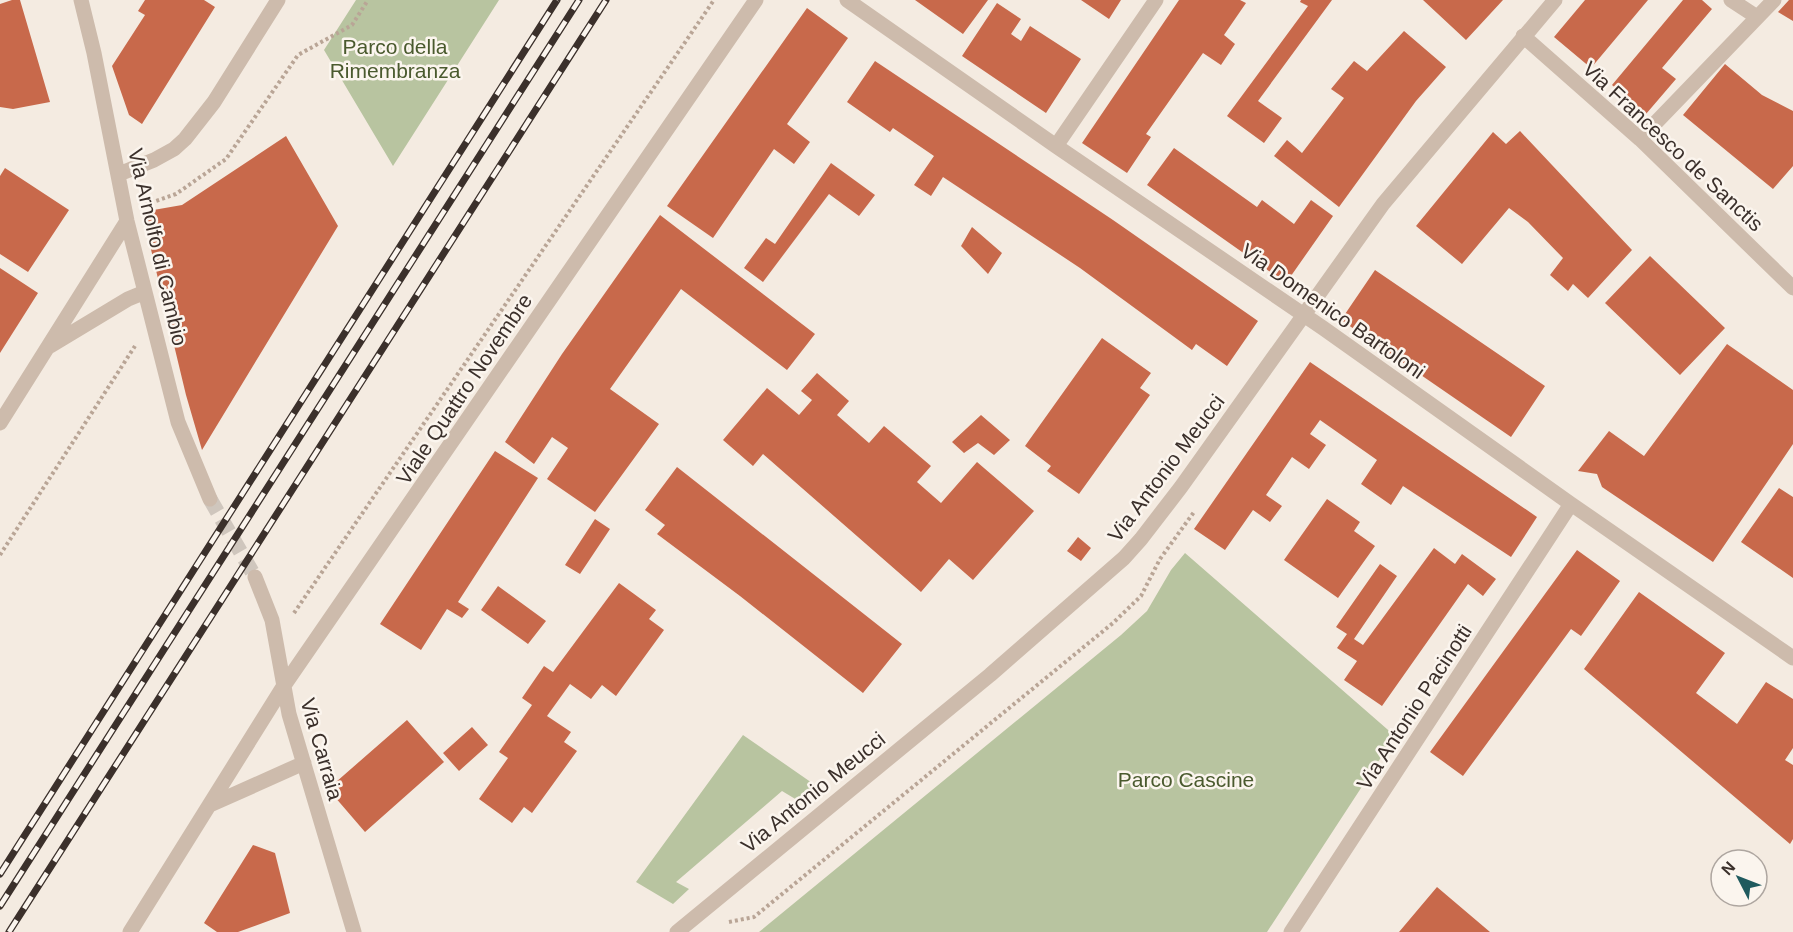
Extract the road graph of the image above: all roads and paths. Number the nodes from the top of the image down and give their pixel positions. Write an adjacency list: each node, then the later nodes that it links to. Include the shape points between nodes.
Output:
1 (81, 0): 15 (street, Via Arnolfo di Cambio)
2 (278, 0): 15 (street, via 214,102 185,139 174,149)
3 (368, 0): 16 (path, via 352,25 298,56 226,159 176,194)
4 (714, 0): 27 (path)
5 (756, 0): 29 (street, Viale Quattro Novembre)
6 (847, 0): 14 (street, Via Domenico Bartoloni)
7 (1156, 0): 14 (street)
8 (1555, 0): 12 (street, Via Antonio Meucci)
9 (1731, 0): 11 (street)
10 (1774, 0): 11 (street)
11 (1757, 17): 13 (street)
12 (1523, 36): 13 (street, Via Francesco de Sanctis); 19 (street, Via Antonio Meucci, via 1383,204)
13 (1640, 139): 17 (street, Via Francesco de Sanctis)
14 (1056, 146): 19 (street, Via Domenico Bartoloni)
15 (119, 174): 16 (street, Via Arnolfo di Cambio)
16 (131, 215): 18 (street, Via Arnolfo di Cambio); 21 (street)
17 (1793, 288)
18 (145, 292): 21 (street); 23 (street, Via Arnolfo di Cambio, via 178,422)
19 (1304, 315): 24 (street, Via Domenico Bartoloni); 34 (street, Via Antonio Meucci, via 1162,512 1100,580)
20 (138, 341): 25 (path)
21 (48, 348): 22 (street)
22 (0, 423)
23 (210, 500)
24 (1571, 504): 28 (street, Via Domenico Bartoloni); 35 (street, Via Antonio Pacinotti)
25 (0, 555)
26 (255, 577): 27 (street, Via Carraia)
27 (276, 641): 29 (street, Via Carraia)
28 (1793, 658)
29 (283, 687): 30 (street, Via Carraia); 31 (street, Viale Quattro Novembre)
30 (304, 763): 31 (street); 33 (street, Via Carraia)
31 (210, 805): 32 (street, Viale Quattro Novembre)
32 (130, 932)
33 (354, 932)
34 (677, 932)
35 (1291, 932)

